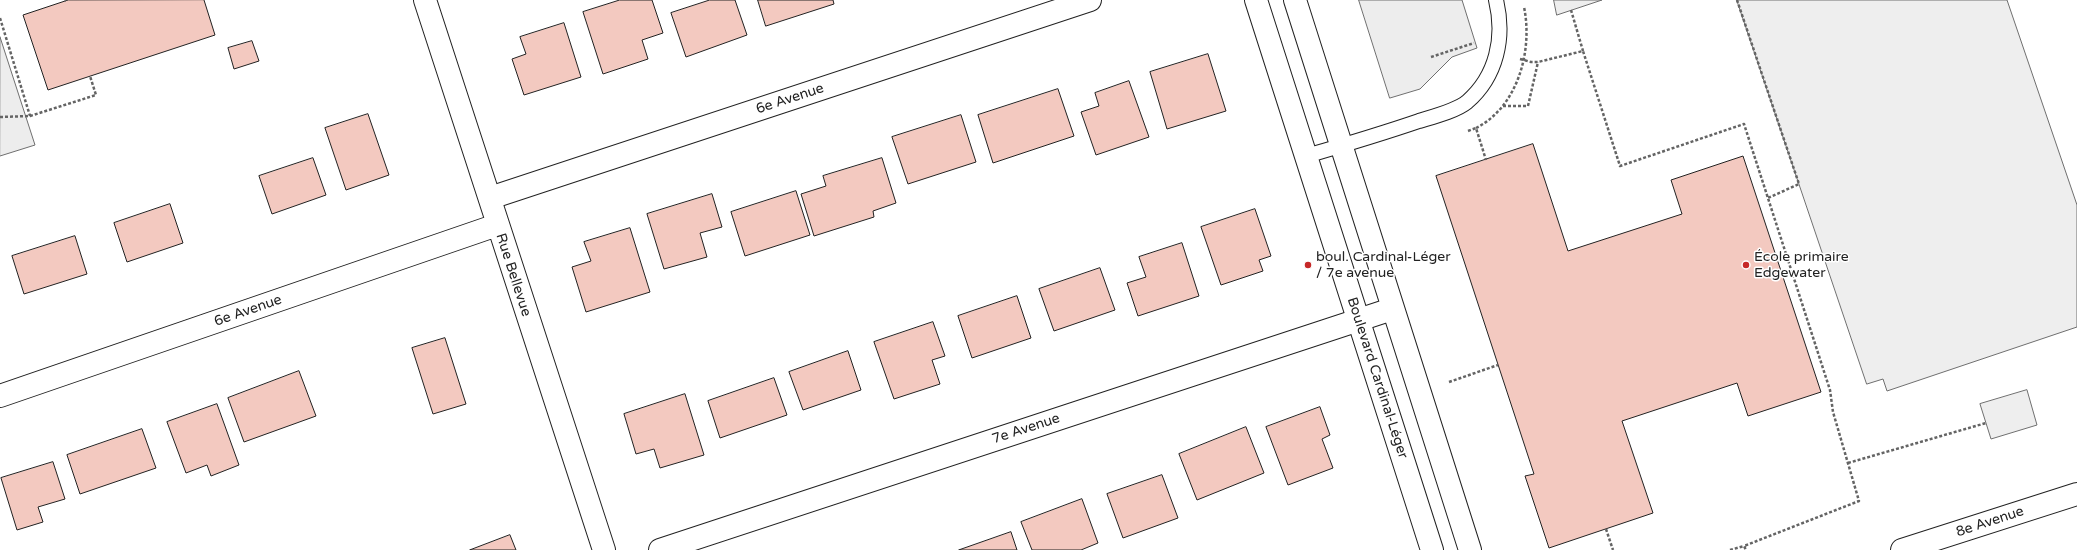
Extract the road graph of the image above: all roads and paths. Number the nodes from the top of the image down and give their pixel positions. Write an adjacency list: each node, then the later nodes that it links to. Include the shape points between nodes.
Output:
1 (425, 0): 22 (street, Rue Bellevue)
2 (1090, 0): 22 (street, 6e Avenue)
3 (1256, 0): 20 (street, Boulevard Cardinal-Léger)
4 (1295, 0): 19 (street)
5 (1496, 0): 9 (lane, via 1500,17)
6 (1736, 0): 23 (path, via 1799,184)
7 (1571, 10): 10 (path)
8 (0, 18): 16 (path)
9 (1498, 48): 11 (path, via 1476,43); 19 (lane, via 1493,67 1482,86 1466,103 1438,115)
10 (1583, 51): 13 (path); 23 (path, via 1620,166 1744,124)
11 (1431, 57)
12 (1524, 61): 13 (path)
13 (1538, 62): 15 (path, via 1528,106)
14 (90, 76): 16 (path, via 96,95)
15 (1503, 106)
16 (30, 116): 17 (path)
17 (0, 117)
18 (1463, 133): 21 (path, via 1476,128)
19 (1341, 146): 20 (lane); 25 (street)
20 (1306, 156): 26 (street, Boulevard Cardinal-Léger)
21 (1486, 160)
22 (490, 198): 24 (street, Rue Bellevue)
23 (1768, 198): 31 (path, via 1830,390 1833,412)
24 (497, 225): 29 (street, 6e Avenue); 35 (street, Rue Bellevue)
25 (1392, 309): 26 (street, 7e Avenue); 38 (street)
26 (1358, 320): 36 (street, 7e Avenue); 37 (street, Boulevard Cardinal-Léger)
27 (1498, 365): 28 (path)
28 (1449, 382)
29 (0, 396)
30 (1986, 423): 31 (path)
31 (1848, 463): 34 (path, via 1859,501)
32 (2077, 494): 42 (street, 8e Avenue)
33 (1606, 529): 39 (path)
34 (1744, 546): 40 (path); 41 (path)
35 (604, 550)
36 (660, 550)
37 (1432, 550)
38 (1470, 550)
39 (1613, 550)
40 (1730, 550)
41 (1746, 550)
42 (1902, 550)

